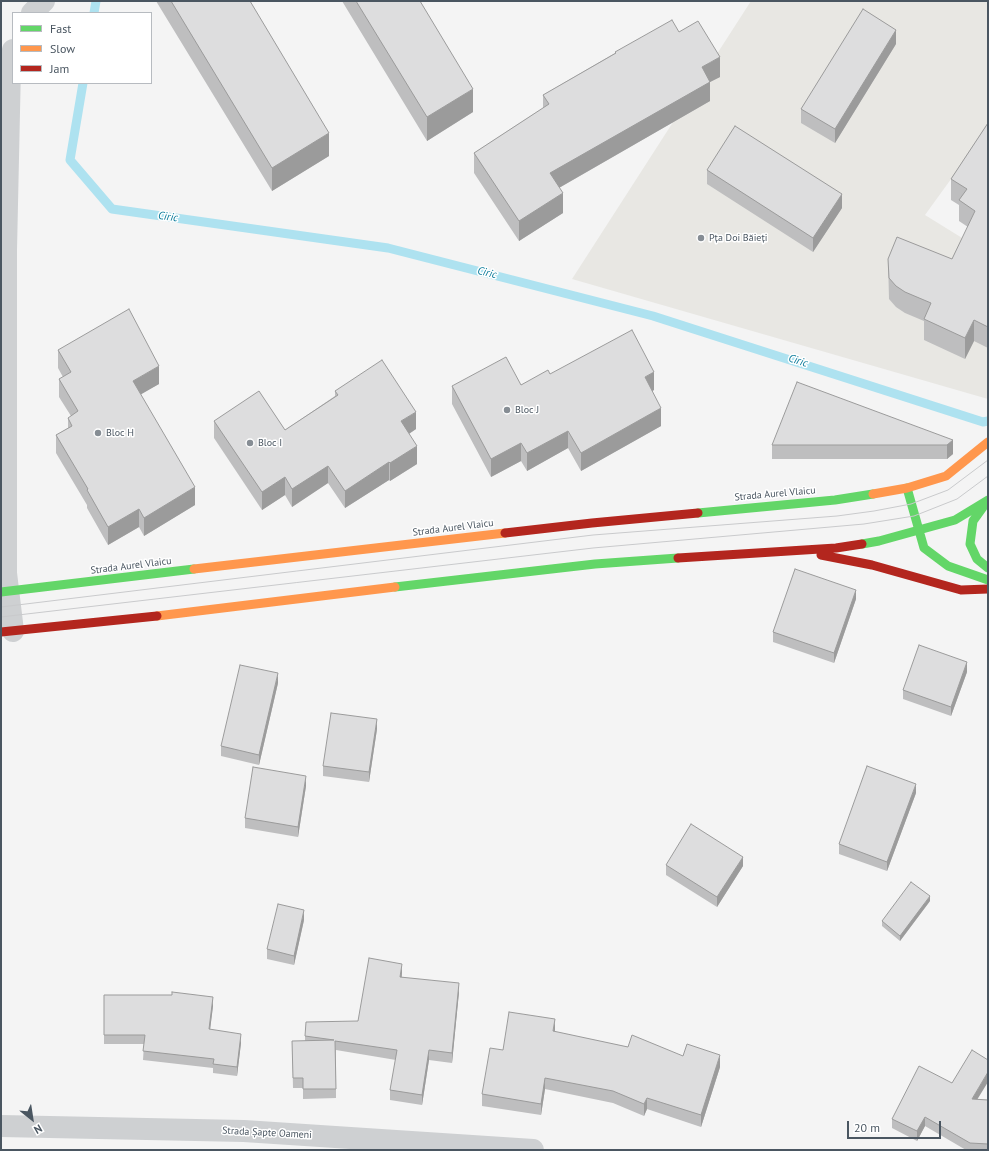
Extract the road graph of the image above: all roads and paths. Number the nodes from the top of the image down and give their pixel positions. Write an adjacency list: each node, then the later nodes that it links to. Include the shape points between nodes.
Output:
1 (44, 1): 2 (street)
2 (33, 12)
3 (12, 55): 12 (street, via 6,250)
4 (988, 442): 5 (main road, Strada Aurel Vlaicu, via 946,476)
5 (907, 488): 7 (main road); 12 (main road, Strada Aurel Vlaicu, via 835,500 592,523)
6 (988, 500): 7 (main road, via 955,520); 9 (main road, via 973,521 970,544 977,559)
7 (919, 531): 8 (main road, via 836,548); 10 (main road, via 924,548 948,566)
8 (792, 550): 11 (main road, via 872,565 961,590); 13 (main road, via 587,564 201,611)
9 (988, 568)
10 (988, 580)
11 (988, 589)
12 (5, 592): 13 (street)
13 (7, 631)
14 (1, 1126): 15 (street, Strada Șapte Oameni, via 244,1131)
15 (533, 1150)

